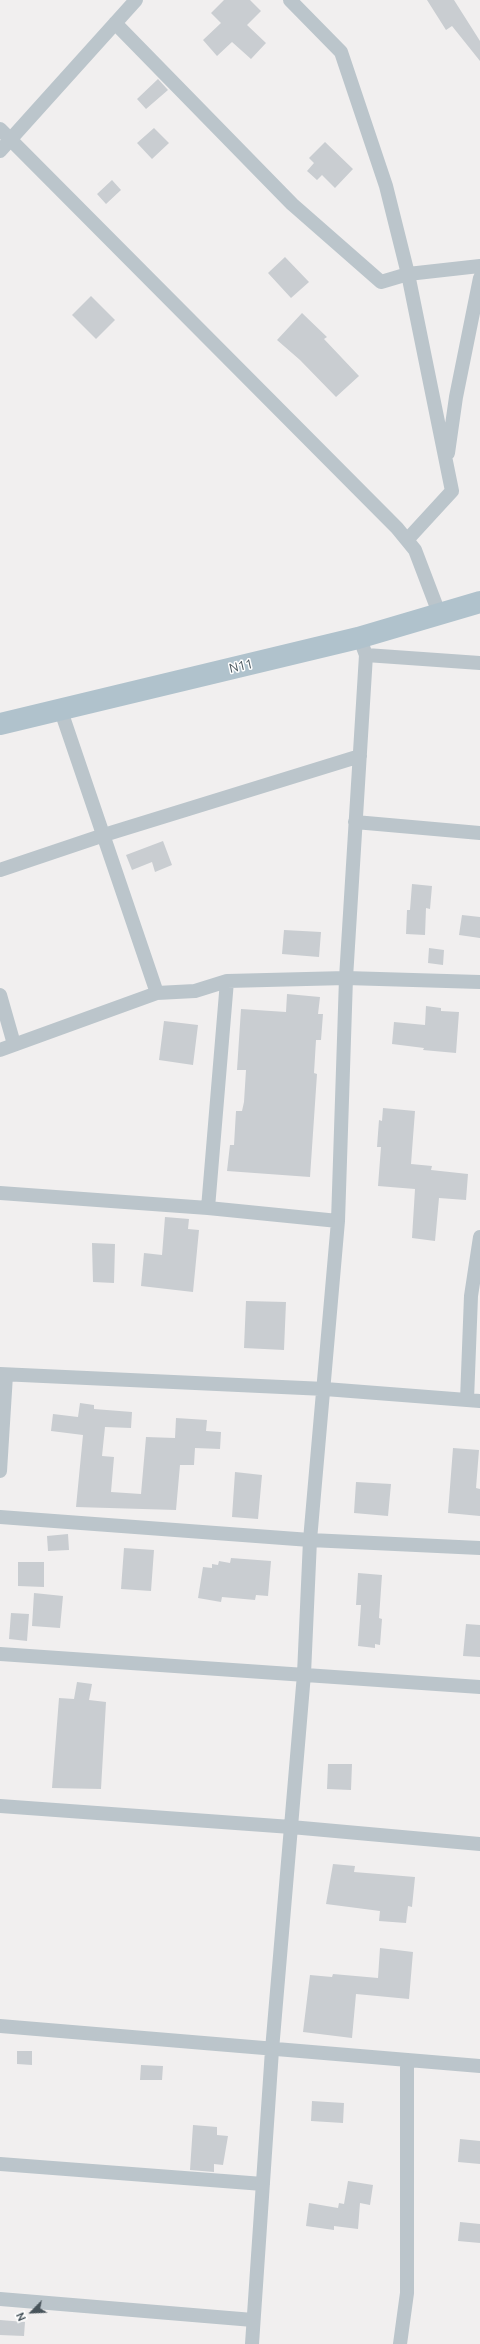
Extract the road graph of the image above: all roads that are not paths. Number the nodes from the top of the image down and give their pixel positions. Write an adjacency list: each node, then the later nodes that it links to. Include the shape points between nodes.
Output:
1 (136, 0): 3 (street)
2 (290, 0): 8 (street, via 341,52 386,186)
3 (115, 23): 5 (street); 8 (street, via 292,204 381,282)
4 (0, 129): 5 (street)
5 (10, 141): 6 (street); 11 (street)
6 (0, 151)
7 (480, 266): 8 (street)
8 (408, 274): 10 (street)
9 (480, 278): 10 (street, via 456,397)
10 (446, 463): 11 (street, via 452,491)
11 (408, 540): 13 (street, via 425,573)
12 (480, 602): 13 (main road, N11)
13 (439, 613): 14 (main road, N11)
14 (362, 646): 15 (street); 16 (main road, N11); 18 (street)
15 (480, 663)
16 (60, 708): 17 (main road, N11); 21 (street)
17 (0, 724)
18 (360, 756): 19 (street); 21 (street)
19 (355, 822): 20 (street); 23 (street)
20 (480, 833)
21 (104, 835): 22 (street); 26 (street)
22 (0, 870)
23 (346, 978): 24 (street); 25 (street); 32 (street)
24 (227, 981): 26 (street, via 195,991); 31 (street)
25 (480, 982)
26 (157, 993): 28 (street)
27 (0, 995): 28 (street)
28 (14, 1044): 29 (street)
29 (0, 1050)
30 (0, 1193): 31 (street)
31 (208, 1208): 32 (street)
32 (338, 1221): 35 (street)
33 (480, 1236): 36 (street, via 471,1296)
34 (3, 1375): 35 (street); 37 (street)
35 (325, 1389): 36 (street); 39 (street)
36 (473, 1400)
37 (0, 1471)
38 (0, 1517): 39 (street)
39 (310, 1540): 40 (street); 42 (street)
40 (480, 1548)
41 (0, 1654): 42 (street)
42 (304, 1674): 43 (street); 45 (street)
43 (480, 1687)
44 (0, 1806): 45 (street)
45 (291, 1827): 46 (street); 48 (street)
46 (480, 1844)
47 (0, 2026): 48 (street)
48 (272, 2050): 49 (street); 52 (street)
49 (407, 2060): 50 (street); 56 (street, via 407,2293)
50 (480, 2066)
51 (0, 2164): 52 (street)
52 (263, 2184): 54 (street)
53 (0, 2299): 54 (street)
54 (253, 2320): 55 (street)
55 (252, 2344)
56 (400, 2344)

